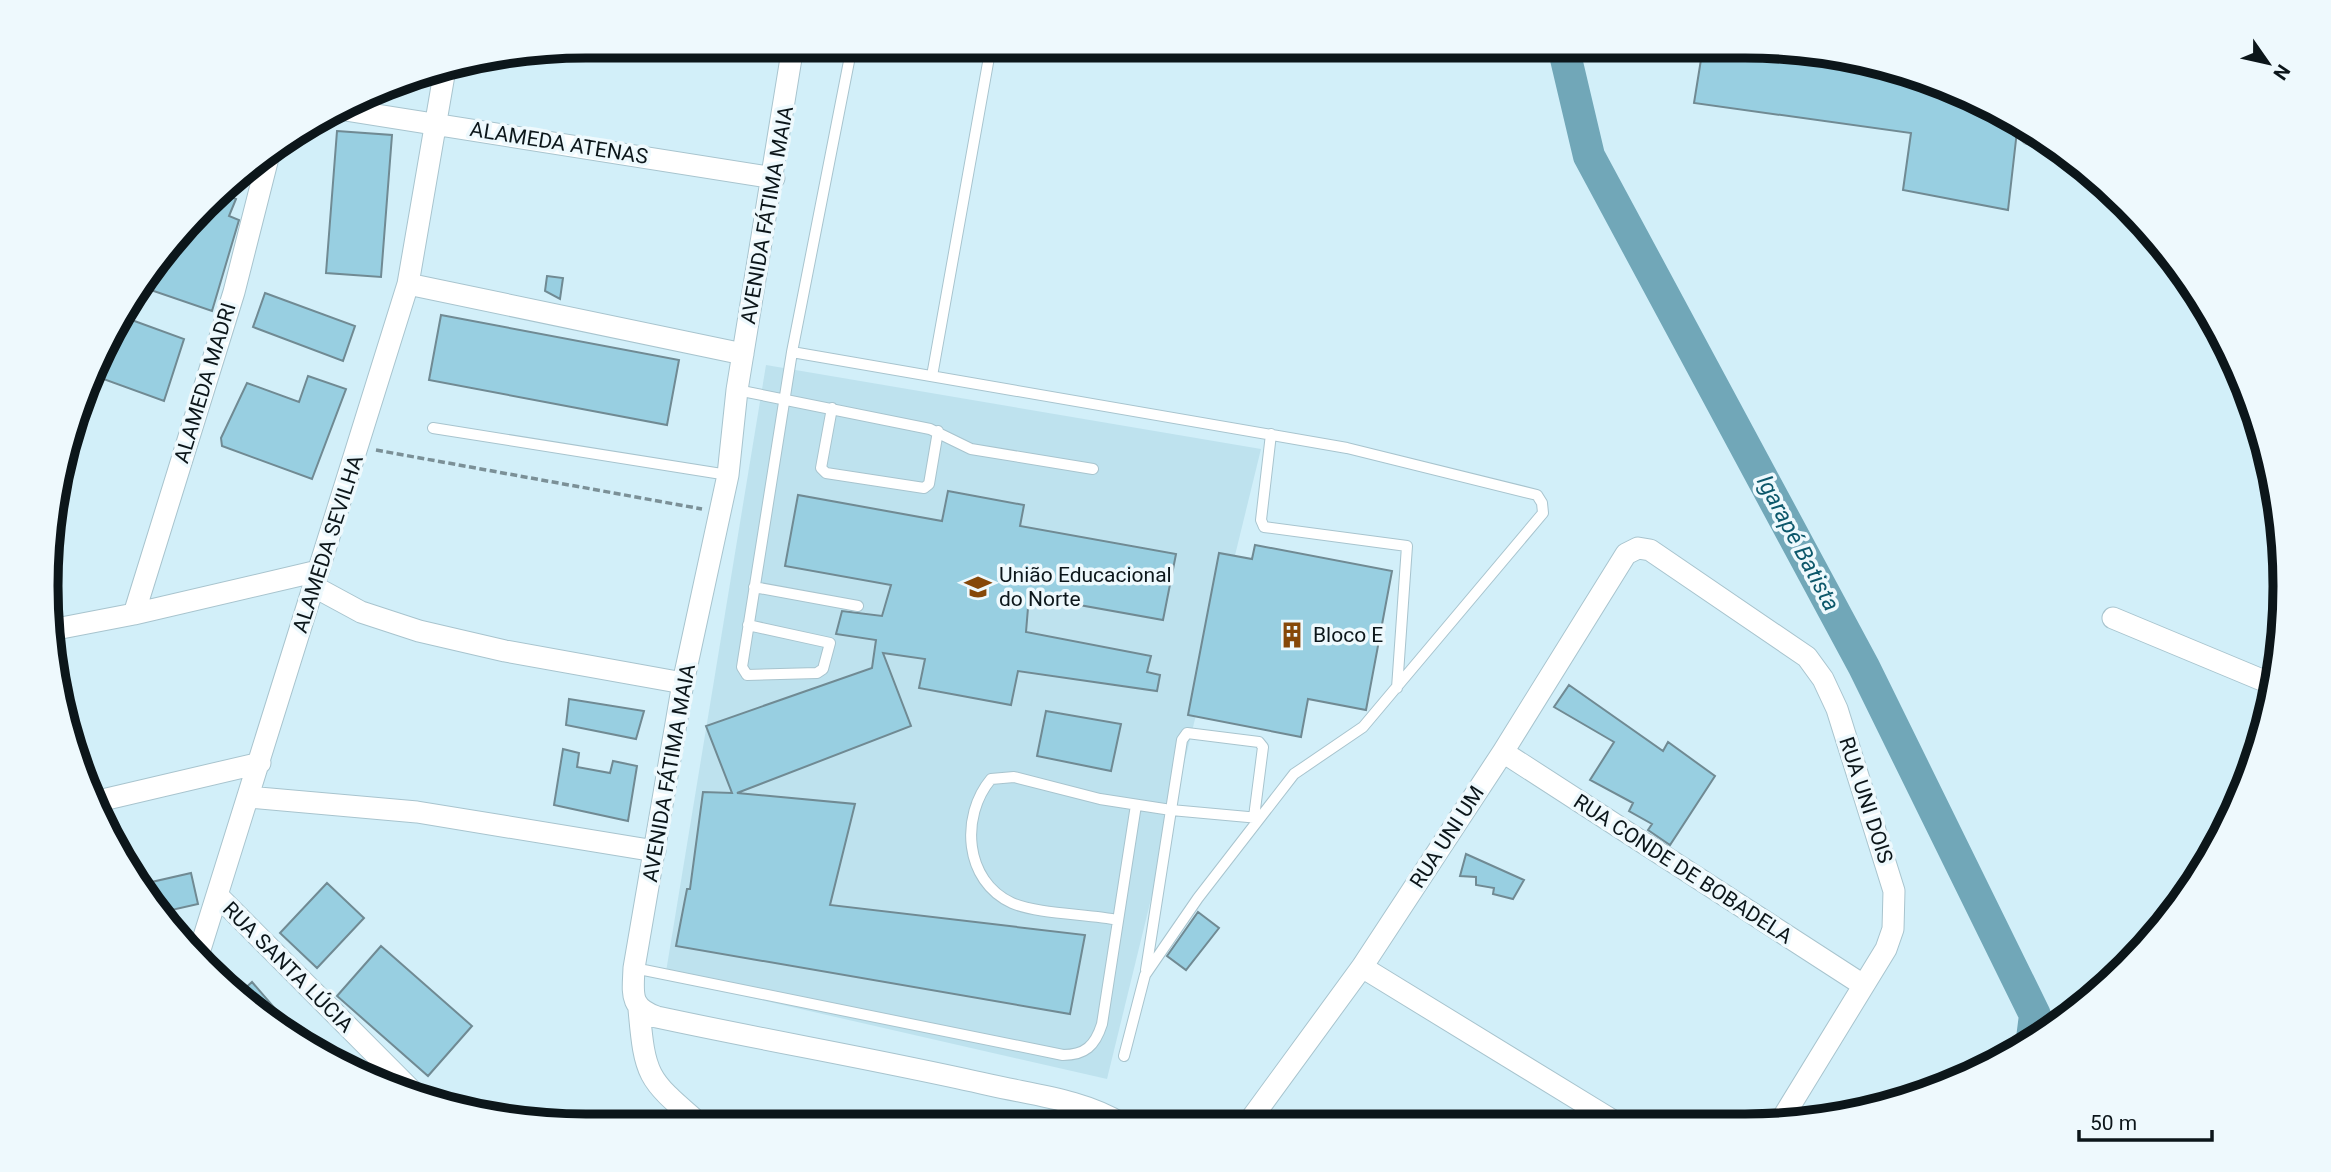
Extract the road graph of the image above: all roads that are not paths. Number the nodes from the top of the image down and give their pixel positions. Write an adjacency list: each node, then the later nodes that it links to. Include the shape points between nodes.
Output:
1 (791, 58): 8 (street, AVENIDA FÁTIMA MAIA)
2 (850, 58): 10 (lane)
3 (989, 58): 12 (lane)
4 (444, 78): 6 (street, ALAMEDA SEVILHA)
5 (354, 111): 6 (street, ALAMEDA ATENAS)
6 (436, 123): 8 (street, ALAMEDA ATENAS); 9 (street, ALAMEDA SEVILHA)
7 (266, 166): 25 (street, ALAMEDA MADRI, via 234,292)
8 (774, 178): 11 (street, AVENIDA FÁTIMA MAIA)
9 (408, 284): 11 (street); 22 (street, ALAMEDA SEVILHA)
10 (792, 352): 12 (lane); 14 (lane)
11 (743, 354): 13 (street, AVENIDA FÁTIMA MAIA)
12 (932, 376): 18 (lane)
13 (737, 390): 14 (lane); 20 (street, AVENIDA FÁTIMA MAIA)
14 (785, 400): 15 (lane); 23 (lane)
15 (832, 408): 17 (lane); 17 (lane, via 821,468 827,473 924,488 929,484)
16 (433, 428): 20 (lane)
17 (938, 432): 19 (lane, via 971,450)
18 (1271, 435): 31 (lane, via 1261,520 1264,527 1408,546); 31 (lane, via 1348,448 1537,495 1542,503 1543,513)
19 (1093, 469)
20 (728, 475): 30 (street, AVENIDA FÁTIMA MAIA)
21 (1638, 548): 32 (street, RUA UNI UM, via 1626,554); 46 (street, RUA UNI DOIS, via 1650,550 1807,657 1823,679 1837,709 1894,891 1893,929)
22 (315, 578): 25 (street); 30 (street, via 361,612 419,631); 33 (street, ALAMEDA SEVILHA)
23 (754, 587): 24 (lane); 27 (lane)
24 (858, 606)
25 (134, 614): 28 (street)
26 (2113, 618): 29 (street)
27 (748, 625): 27 (lane, via 742,667 747,675 817,673 823,669 830,643)
28 (60, 627)
29 (2264, 681)
30 (683, 683): 39 (street, AVENIDA FÁTIMA MAIA)
31 (1397, 688): 38 (lane, via 1353,735 1294,774)
32 (1503, 752): 43 (street, RUA UNI UM); 46 (street, RUA CONDE DE BOBADELA)
33 (260, 763): 34 (street, ALAMEDA SEVILHA); 35 (street)
34 (249, 797): 39 (street, via 417,812); 40 (street, ALAMEDA SEVILHA)
35 (103, 800)
36 (1136, 805): 37 (lane); 41 (lane); 41 (lane, via 1003,776 991,779 981,790 970,834 975,863 1001,896 1022,906)
37 (1171, 810): 38 (lane); 38 (lane, via 1187,733 1261,743); 45 (lane)
38 (1258, 818): 45 (lane)
39 (655, 851): 44 (street, AVENIDA FÁTIMA MAIA)
40 (217, 895): 42 (street, ALAMEDA SEVILHA); 49 (street, RUA SANTA LÚCIA)
41 (1118, 920): 44 (lane, via 1097,1041 1076,1055)
42 (201, 947)
43 (1362, 967): 53 (street, RUA UNI UM); 54 (street)
44 (634, 968): 47 (street, AVENIDA FÁTIMA MAIA, via 633,993)
45 (1145, 975): 48 (lane)
46 (1863, 985): 50 (street, RUA UNI DOIS)
47 (639, 1009): 51 (street, AVENIDA FÁTIMA MAIA, via 649,1074); 52 (street, via 657,1017 928,1071)
48 (1124, 1056)
49 (402, 1081)
50 (1786, 1112)
51 (689, 1114)
52 (1103, 1114)
53 (1255, 1114)
54 (1602, 1114)

